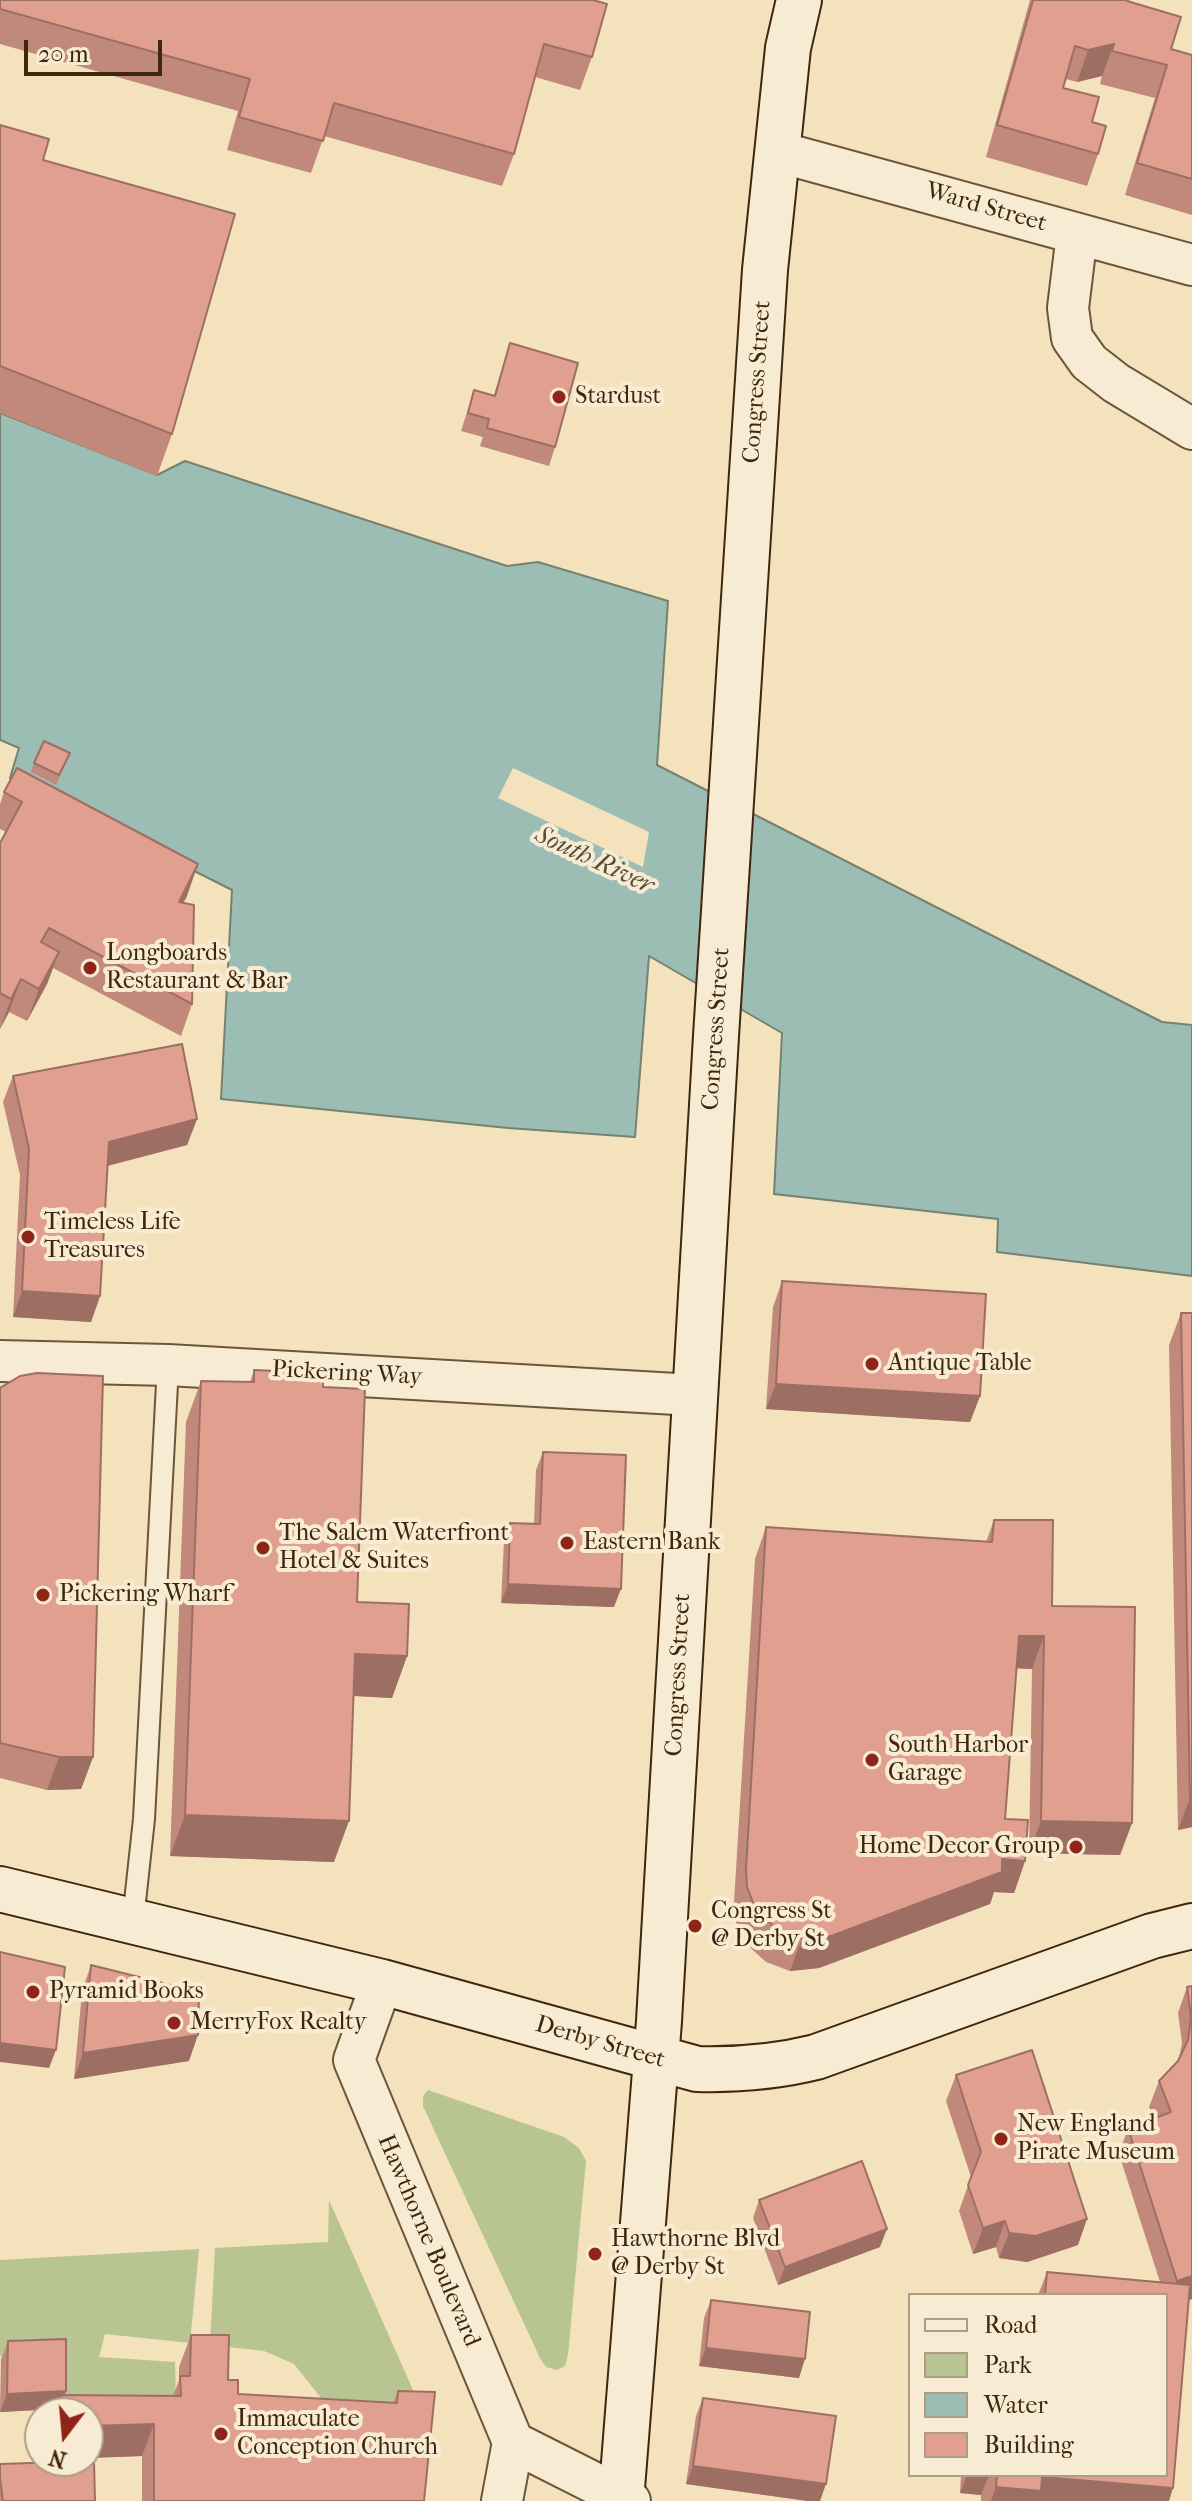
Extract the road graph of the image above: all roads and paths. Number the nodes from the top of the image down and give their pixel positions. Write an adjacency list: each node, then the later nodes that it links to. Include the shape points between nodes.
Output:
1 (799, 0): 2 (street, Congress Street, via 788,48)
2 (779, 152): 3 (street, Ward Street); 8 (street, Congress Street, via 765,270)
3 (1077, 234): 4 (street, Ward Street); 5 (street, via 1068,308 1072,338 1089,362 1116,383)
4 (1192, 265)
5 (1192, 429)
6 (0, 1361): 7 (street, Pickering Way)
7 (168, 1365): 8 (street, Pickering Way); 10 (lane, via 144,1819)
8 (694, 1395): 13 (street, Congress Street)
9 (0, 1889): 10 (street, Derby Street)
10 (133, 1920): 12 (street, Derby Street)
11 (1192, 1926): 13 (street, Derby Street, via 816,2057 738,2070 697,2069)
12 (382, 1982): 13 (street, Derby Street); 14 (street, Hawthorne Boulevard, via 354,2060)
13 (656, 2059): 15 (street)
14 (513, 2442): 15 (street); 16 (street)
15 (624, 2500)
16 (502, 2501)

